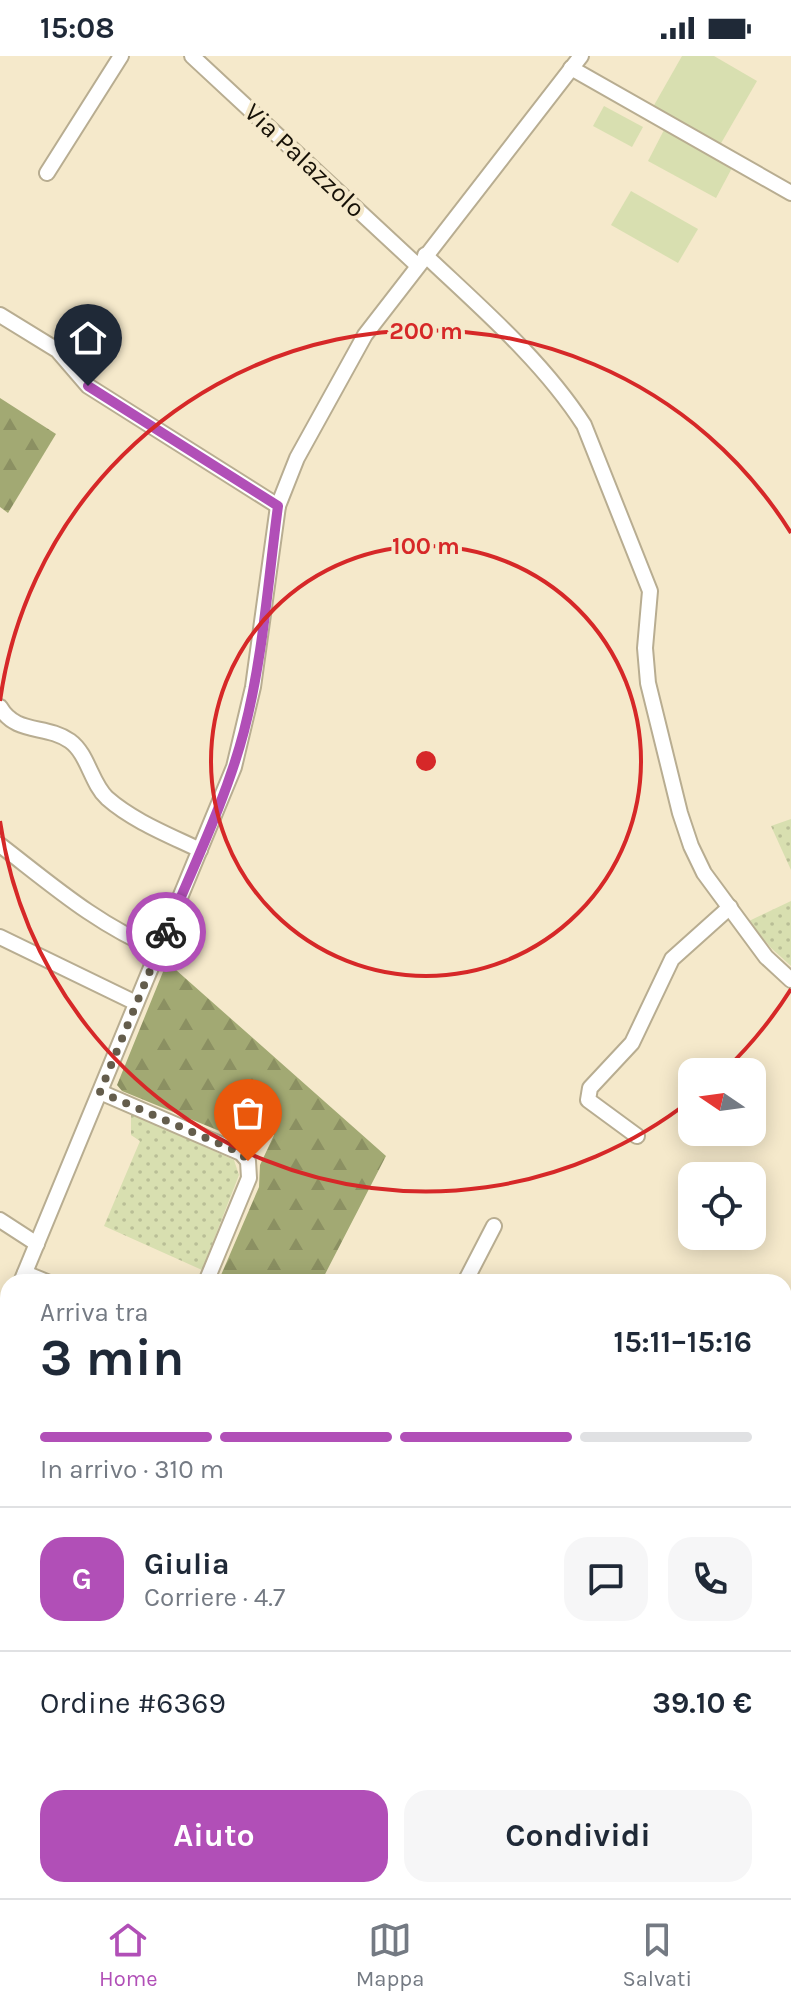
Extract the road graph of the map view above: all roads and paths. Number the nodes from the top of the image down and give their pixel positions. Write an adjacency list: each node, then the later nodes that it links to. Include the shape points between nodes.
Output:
1 (121, 56): 5 (street)
2 (192, 56): 7 (street, Via Palazzolo)
3 (581, 56): 4 (street)
4 (571, 68): 6 (street); 7 (street)
5 (47, 173)
6 (791, 193)
7 (421, 260): 9 (street, via 350,358); 13 (street, Via Palazzolo, via 515,341 584,425 650,591 648,683 680,813 704,873)
8 (0, 315): 9 (street, via 57,350 88,386)
9 (278, 506): 12 (street, via 245,729)
10 (0, 707): 12 (street, via 27,729 45,729 67,739 105,796)
11 (0, 845): 15 (street, via 68,900)
12 (200, 850): 15 (street)
13 (730, 907): 16 (street, Via Palazzolo, via 766,957); 19 (street, via 672,959 632,1043 590,1088 588,1100)
14 (0, 937): 17 (street)
15 (158, 950): 17 (street)
16 (791, 980)
17 (136, 1003): 18 (street)
18 (100, 1092): 22 (street); 24 (street, via 241,1153 248,1161 249,1178)
19 (637, 1136)
20 (0, 1220): 22 (street)
21 (494, 1226): 25 (street)
22 (37, 1244): 23 (street)
23 (25, 1274)
24 (209, 1274)
25 (469, 1274)

